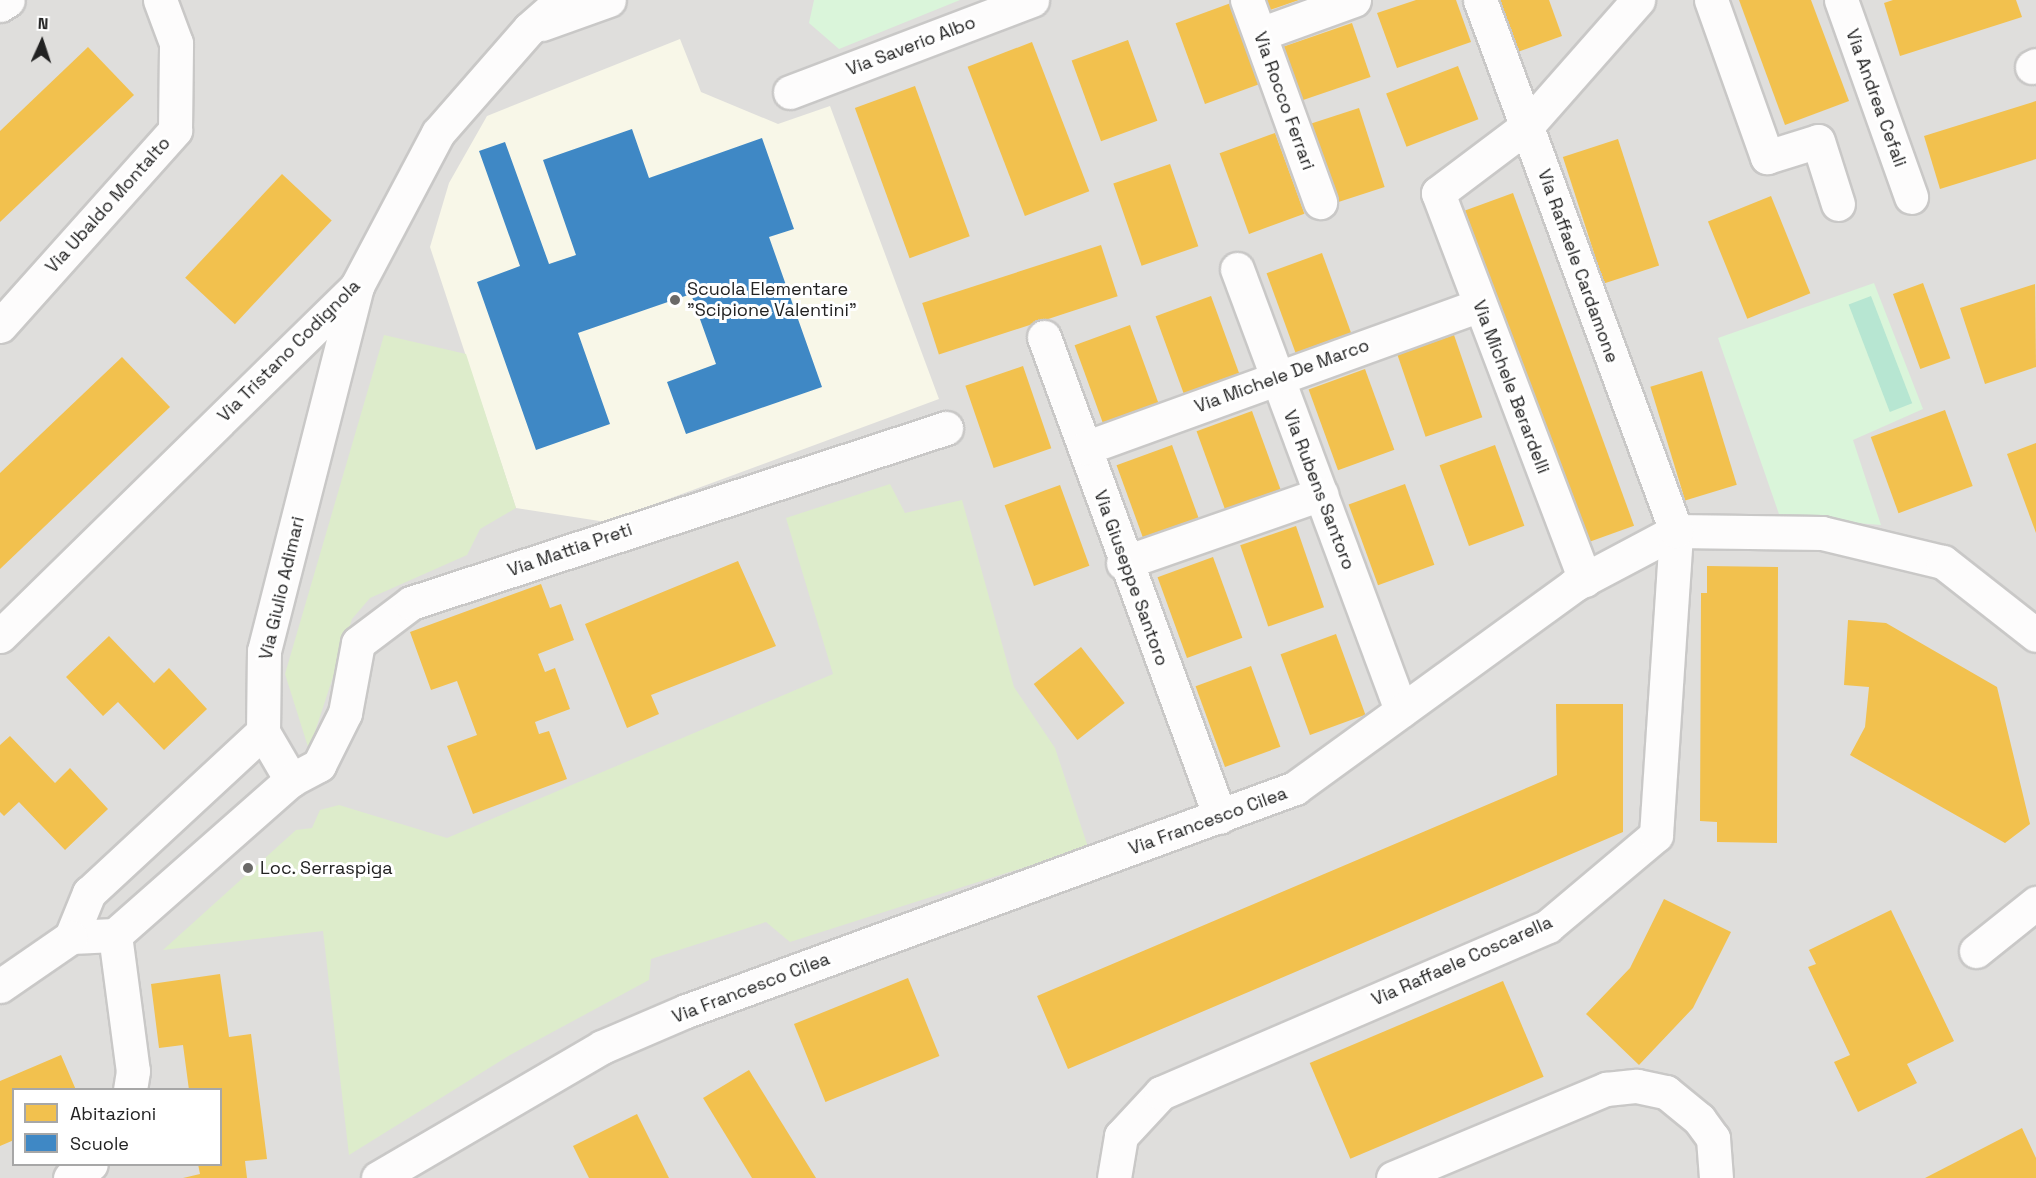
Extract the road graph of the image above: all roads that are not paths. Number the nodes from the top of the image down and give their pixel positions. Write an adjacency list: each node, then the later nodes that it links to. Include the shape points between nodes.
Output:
1 (9, 0): 12 (street)
2 (160, 0): 23 (street, Via Ubaldo Montalto, via 176,43 175,130)
3 (562, 0): 13 (street, Via Tristano Codignola)
4 (609, 0): 13 (street)
5 (1032, 0): 15 (street, Via Saverio Albo)
6 (1247, 0): 14 (street, Via Rocco Ferrari)
7 (1354, 0): 14 (street)
8 (1480, 0): 16 (street, Via Raffaele Cardamone)
9 (1638, 0): 16 (street)
10 (1712, 0): 19 (street, via 1767,157 1818,141)
11 (1841, 0): 17 (street, Via Andrea Cefali)
12 (0, 5)
13 (529, 28): 21 (street, Via Tristano Codignola, via 438,133)
14 (1260, 34): 18 (street, Via Rocco Ferrari)
15 (790, 92)
16 (1527, 126): 22 (street, Via Michele Berardelli, via 1438,193); 29 (street, Via Raffaele Cardamone)
17 (1911, 197)
18 (1320, 202)
19 (1838, 204)
20 (1237, 268): 25 (street, Via Rubens Santoro)
21 (357, 286): 33 (street, Via Tristano Codignola); 35 (street, Via Giulio Adimari, via 264,651)
22 (1479, 305): 25 (street, Via Michele De Marco); 31 (street, Via Michele Berardelli)
23 (0, 326)
24 (1044, 337): 27 (street, Via Giuseppe Santoro)
25 (1276, 376): 27 (street, Via Michele De Marco); 28 (street, Via Rubens Santoro)
26 (946, 428): 36 (street, Via Mattia Preti, via 411,603 358,643 345,713 319,765)
27 (1085, 448): 30 (street, Via Giuseppe Santoro)
28 (1321, 494): 30 (street); 34 (street, Via Rubens Santoro)
29 (1676, 531): 31 (street, Via Francesco Cilea); 32 (street, Via Francesco Cilea, via 1822,533 1942,562); 47 (street, Via Raffaele Coscarella, via 1656,835 1548,926 1161,1093 1121,1136)
30 (1123, 563): 37 (street, Via Giuseppe Santoro)
31 (1585, 580): 34 (street, Via Francesco Cilea)
32 (2036, 635)
33 (0, 636)
34 (1401, 710): 37 (street, Via Francesco Cilea, via 1295,788)
35 (263, 732): 36 (street); 40 (street, via 89,893)
36 (291, 780): 39 (street, Via Mattia Preti)
37 (1220, 817): 46 (street, Via Francesco Cilea, via 623,1038)
38 (2036, 903): 41 (street)
39 (115, 935): 40 (street); 43 (street, via 133,1071)
40 (71, 937): 42 (street)
41 (1976, 951)
42 (0, 986)
43 (130, 1088)
44 (88, 1166): 45 (street)
45 (70, 1178)
46 (378, 1178)
47 (1114, 1178)
48 (1393, 1178): 49 (street, via 1606,1089 1637,1086 1666,1092 1699,1119 1713,1138)
49 (1716, 1178)

